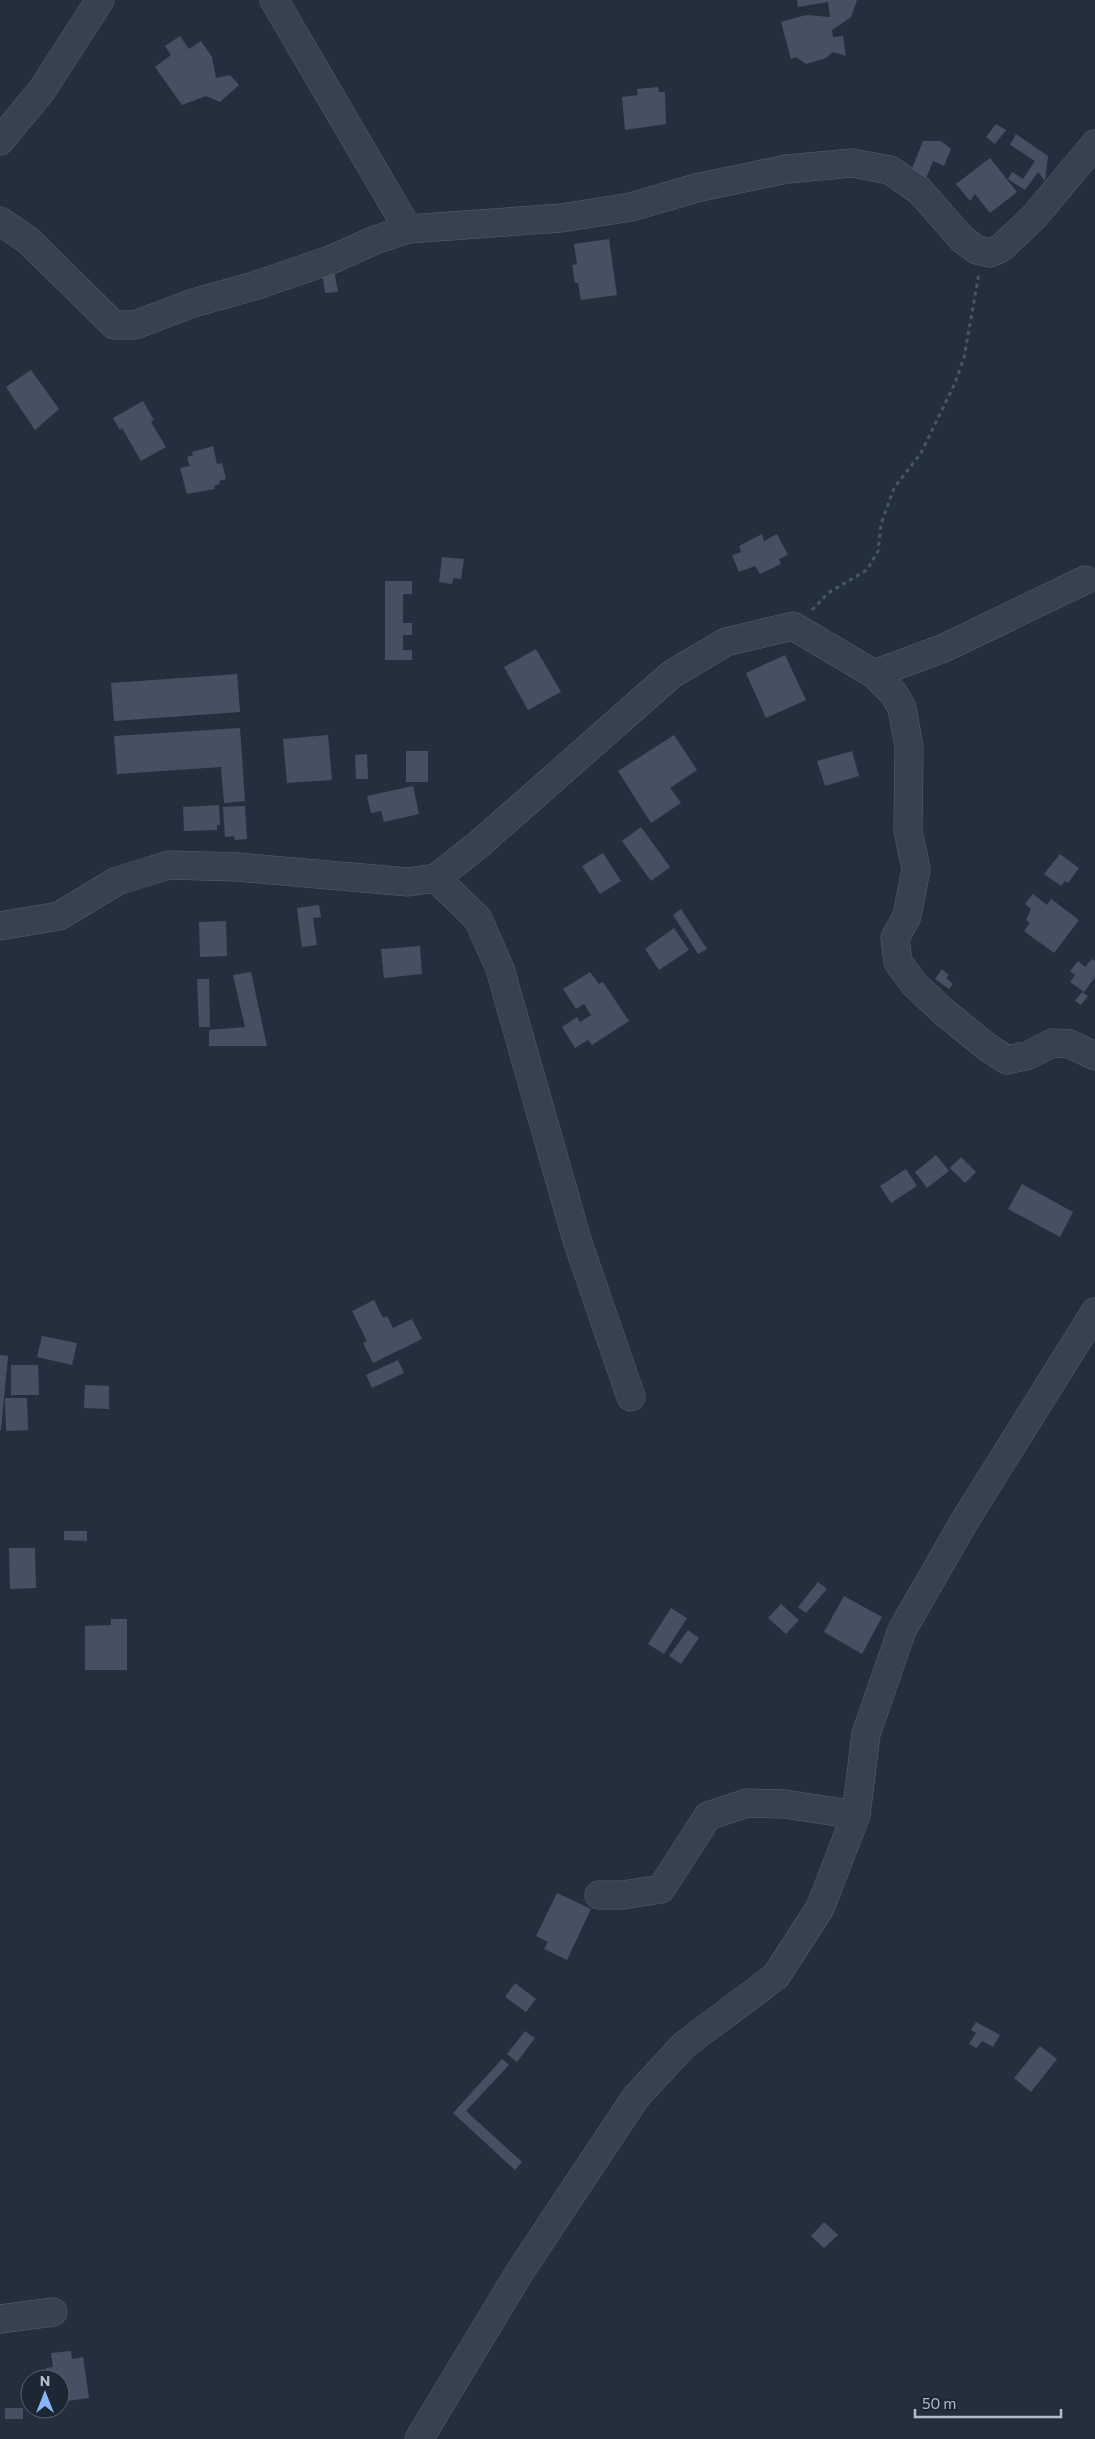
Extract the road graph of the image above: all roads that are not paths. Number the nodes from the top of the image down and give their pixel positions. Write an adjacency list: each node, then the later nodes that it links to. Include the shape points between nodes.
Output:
1 (100, 0): 3 (street, via 42,90)
2 (274, 0): 6 (street)
3 (0, 141)
4 (1095, 144): 6 (street, via 1034,217 1001,248 990,253 977,250 962,239 920,191 890,170 852,163 787,169 696,188 631,207 561,218)
5 (0, 222): 6 (street, via 29,241 114,324 136,324 254,286)
6 (408, 229)
7 (1085, 580): 8 (street, via 944,648)
8 (874, 674): 9 (street, via 793,626 726,642 672,674 478,845); 11 (street, via 894,694 902,708 909,747 908,831 916,869 907,916 894,938 898,962 914,984 944,1012 1007,1060 1029,1055 1052,1043 1070,1044)
9 (436, 878): 10 (street, via 408,882 236,867 170,865 117,880 59,916); 13 (street, via 478,919 500,969 577,1240)
10 (0, 926)
11 (1095, 1056)
12 (1095, 1312): 14 (street, via 964,1522 902,1630 866,1734)
13 (631, 1397)
14 (856, 1815): 15 (street, via 785,1804 747,1803 708,1816 661,1889); 18 (street, via 820,1908 776,1976 684,2045 636,2097 521,2270)
15 (599, 1895)
16 (53, 2312): 17 (street)
17 (0, 2319)
18 (419, 2439)

